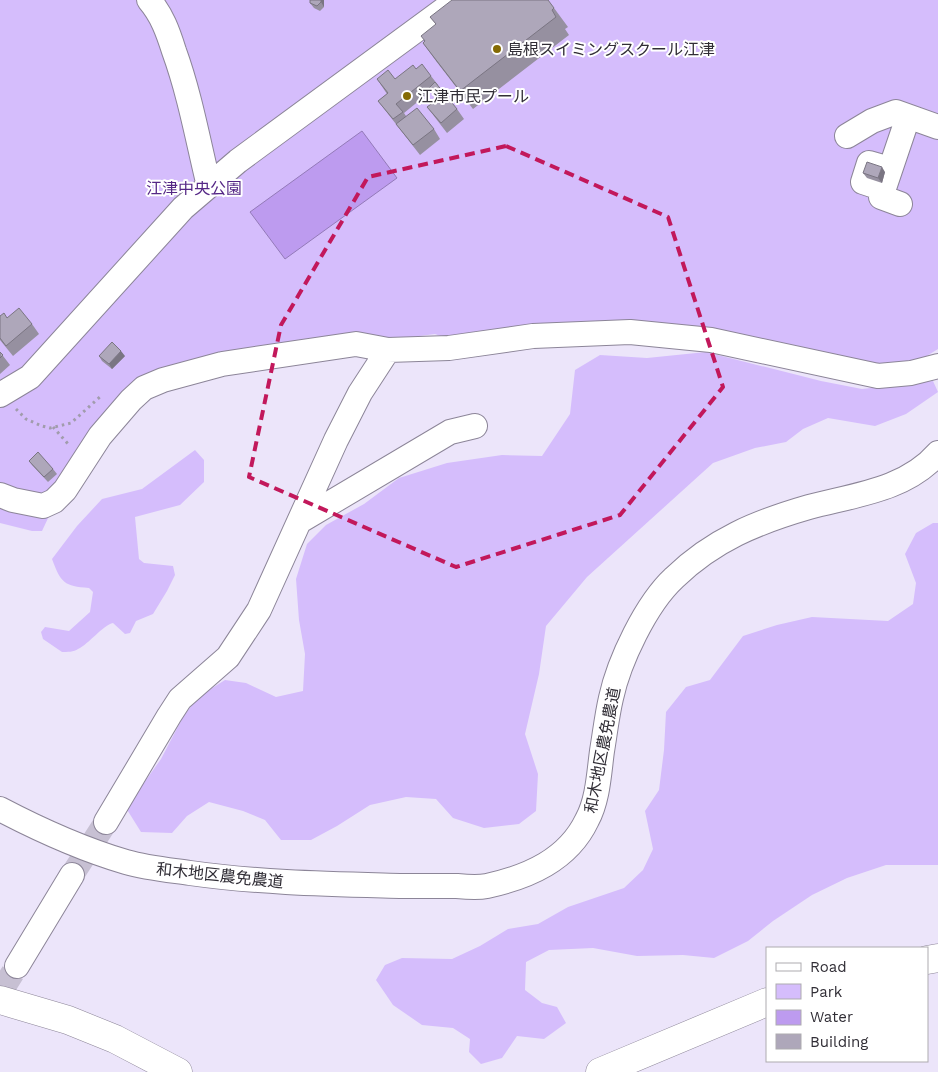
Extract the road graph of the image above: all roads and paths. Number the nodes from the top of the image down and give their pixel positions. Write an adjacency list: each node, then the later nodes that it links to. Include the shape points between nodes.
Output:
1 (149, 0): 6 (street, via 165,24 186,86)
2 (457, 0): 6 (street, via 238,160)
3 (908, 116): 4 (street); 5 (street, via 896,112); 7 (street)
4 (938, 127)
5 (847, 136)
6 (209, 186): 10 (street, via 183,208 30,377)
7 (891, 187)
8 (388, 350): 9 (street, via 448,348 565,333 630,332 711,340 878,376); 14 (street, via 356,344 222,364 162,380 144,388 131,400 100,436 65,490 54,501 43,506); 15 (street, via 356,401)
9 (938, 366)
10 (2, 394): 11 (path, via 22,416 50,428 71,423)
11 (102, 396)
12 (475, 426): 15 (street, via 450,432)
13 (938, 453): 16 (street, 和木地区農免農道, via 929,463 891,486 809,507 732,535 711,547 672,579 645,616 617,677 595,798 588,819 564,853 525,875 482,887 315,884 230,878 126,862 56,837)
14 (0, 496)
15 (300, 521): 17 (street, via 259,610 242,638 228,656 180,699)
16 (0, 809)
17 (106, 822)
18 (72, 875): 19 (street)
19 (17, 966)
20 (0, 1000): 22 (highway, via 68,1020 115,1039)
21 (766, 1002): 23 (highway)
22 (178, 1072)
23 (600, 1072)

